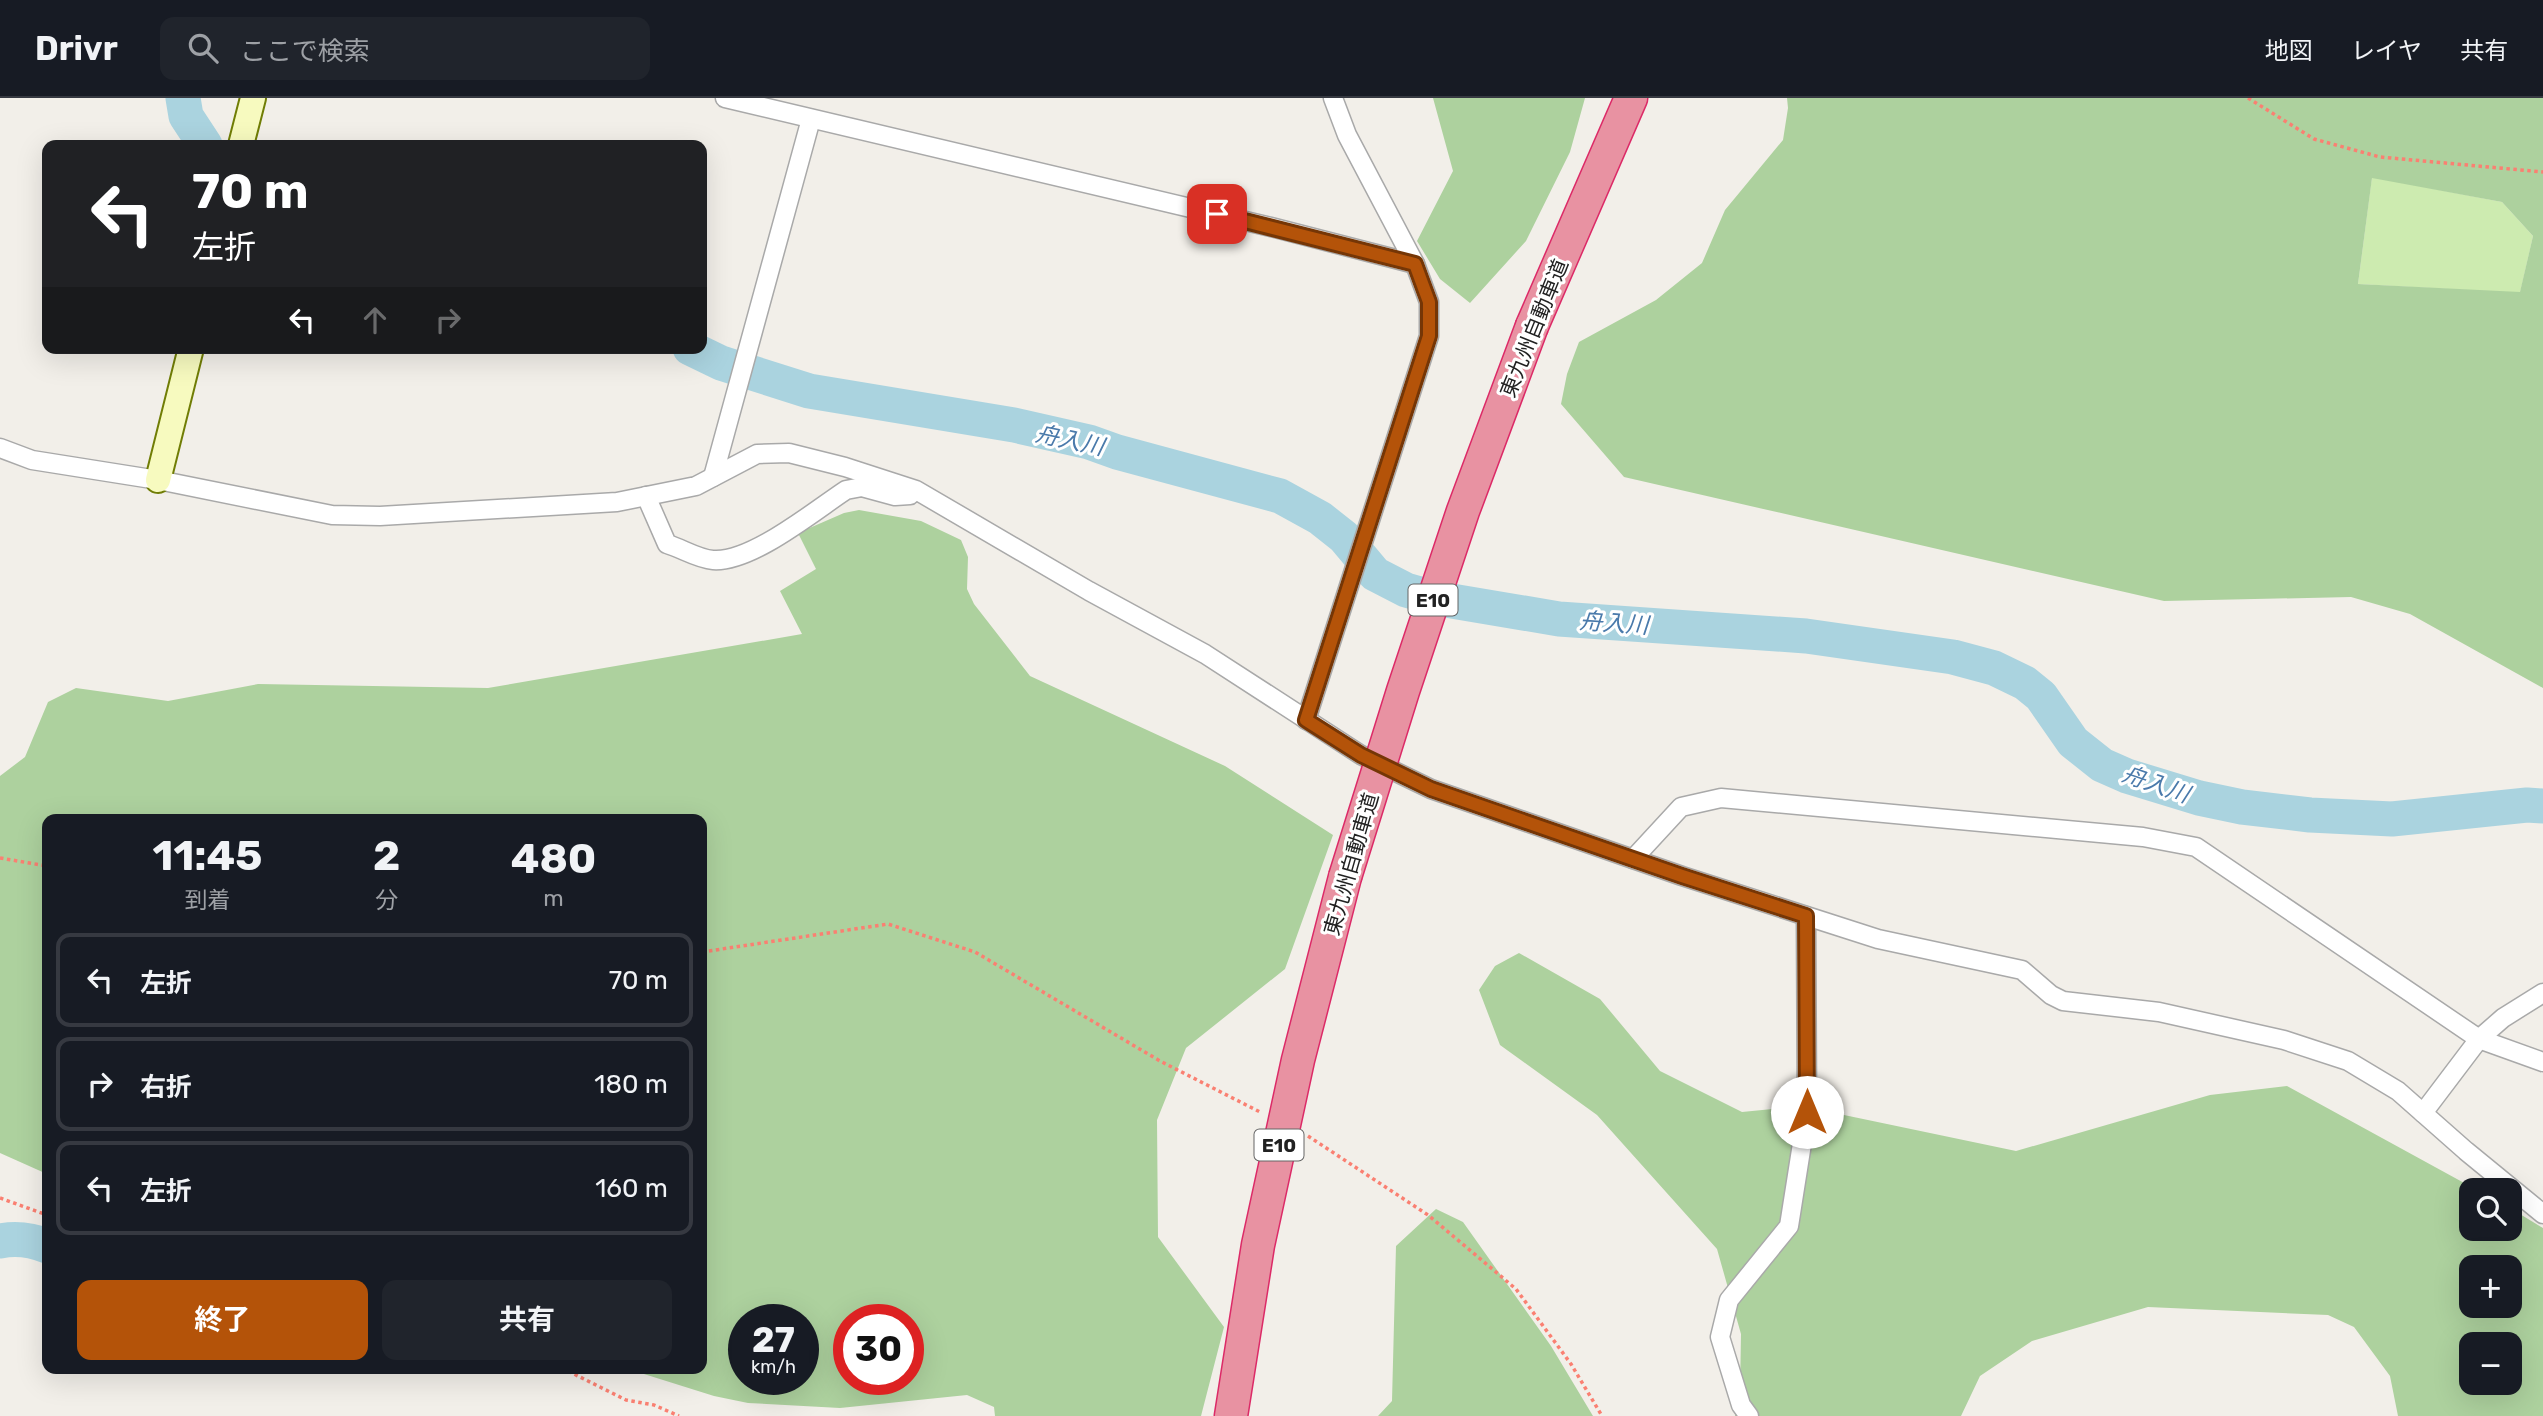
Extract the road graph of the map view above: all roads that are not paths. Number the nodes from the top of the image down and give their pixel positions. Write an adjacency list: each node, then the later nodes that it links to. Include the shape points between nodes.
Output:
1 (253, 98): 6 (street)
2 (725, 98): 5 (street)
3 (1333, 98): 7 (street, via 1347,135)
4 (1631, 98): 22 (highway, 東九州自動車道 / E10, bridge, via 1532,326 1463,511 1345,877 1298,1060 1258,1245)
5 (811, 119): 7 (street); 10 (street)
6 (243, 140)
7 (1415, 264): 14 (street, via 1429,302 1429,336)
8 (190, 354): 11 (street)
9 (0, 449): 11 (street, via 32,460)
10 (713, 477): 12 (street, via 757,454 789,453); 13 (street, via 696,486)
11 (158, 480): 13 (street, via 332,515 617,502)
12 (916, 490): 13 (street, via 908,497 862,487 846,489 758,548 713,560 667,544); 14 (street, via 1205,654)
13 (646, 496)
14 (1306, 720): 15 (street, via 1361,755 1431,789)
15 (1633, 859): 16 (street); 18 (street, via 1681,807 1721,798 2143,837 2196,847)
16 (1806, 916): 20 (street, via 1878,939 2022,971 2063,1001 2159,1012 2284,1040 2348,1061 2398,1091); 23 (street, via 1807,1112 1789,1226 1730,1300 1720,1337 1741,1405)
17 (2543, 993): 18 (street, via 2503,1017)
18 (2479, 1039): 19 (street); 20 (street)
19 (2543, 1062)
20 (2423, 1113): 21 (street)
21 (2543, 1214)
22 (1231, 1416)
23 (1749, 1416)

